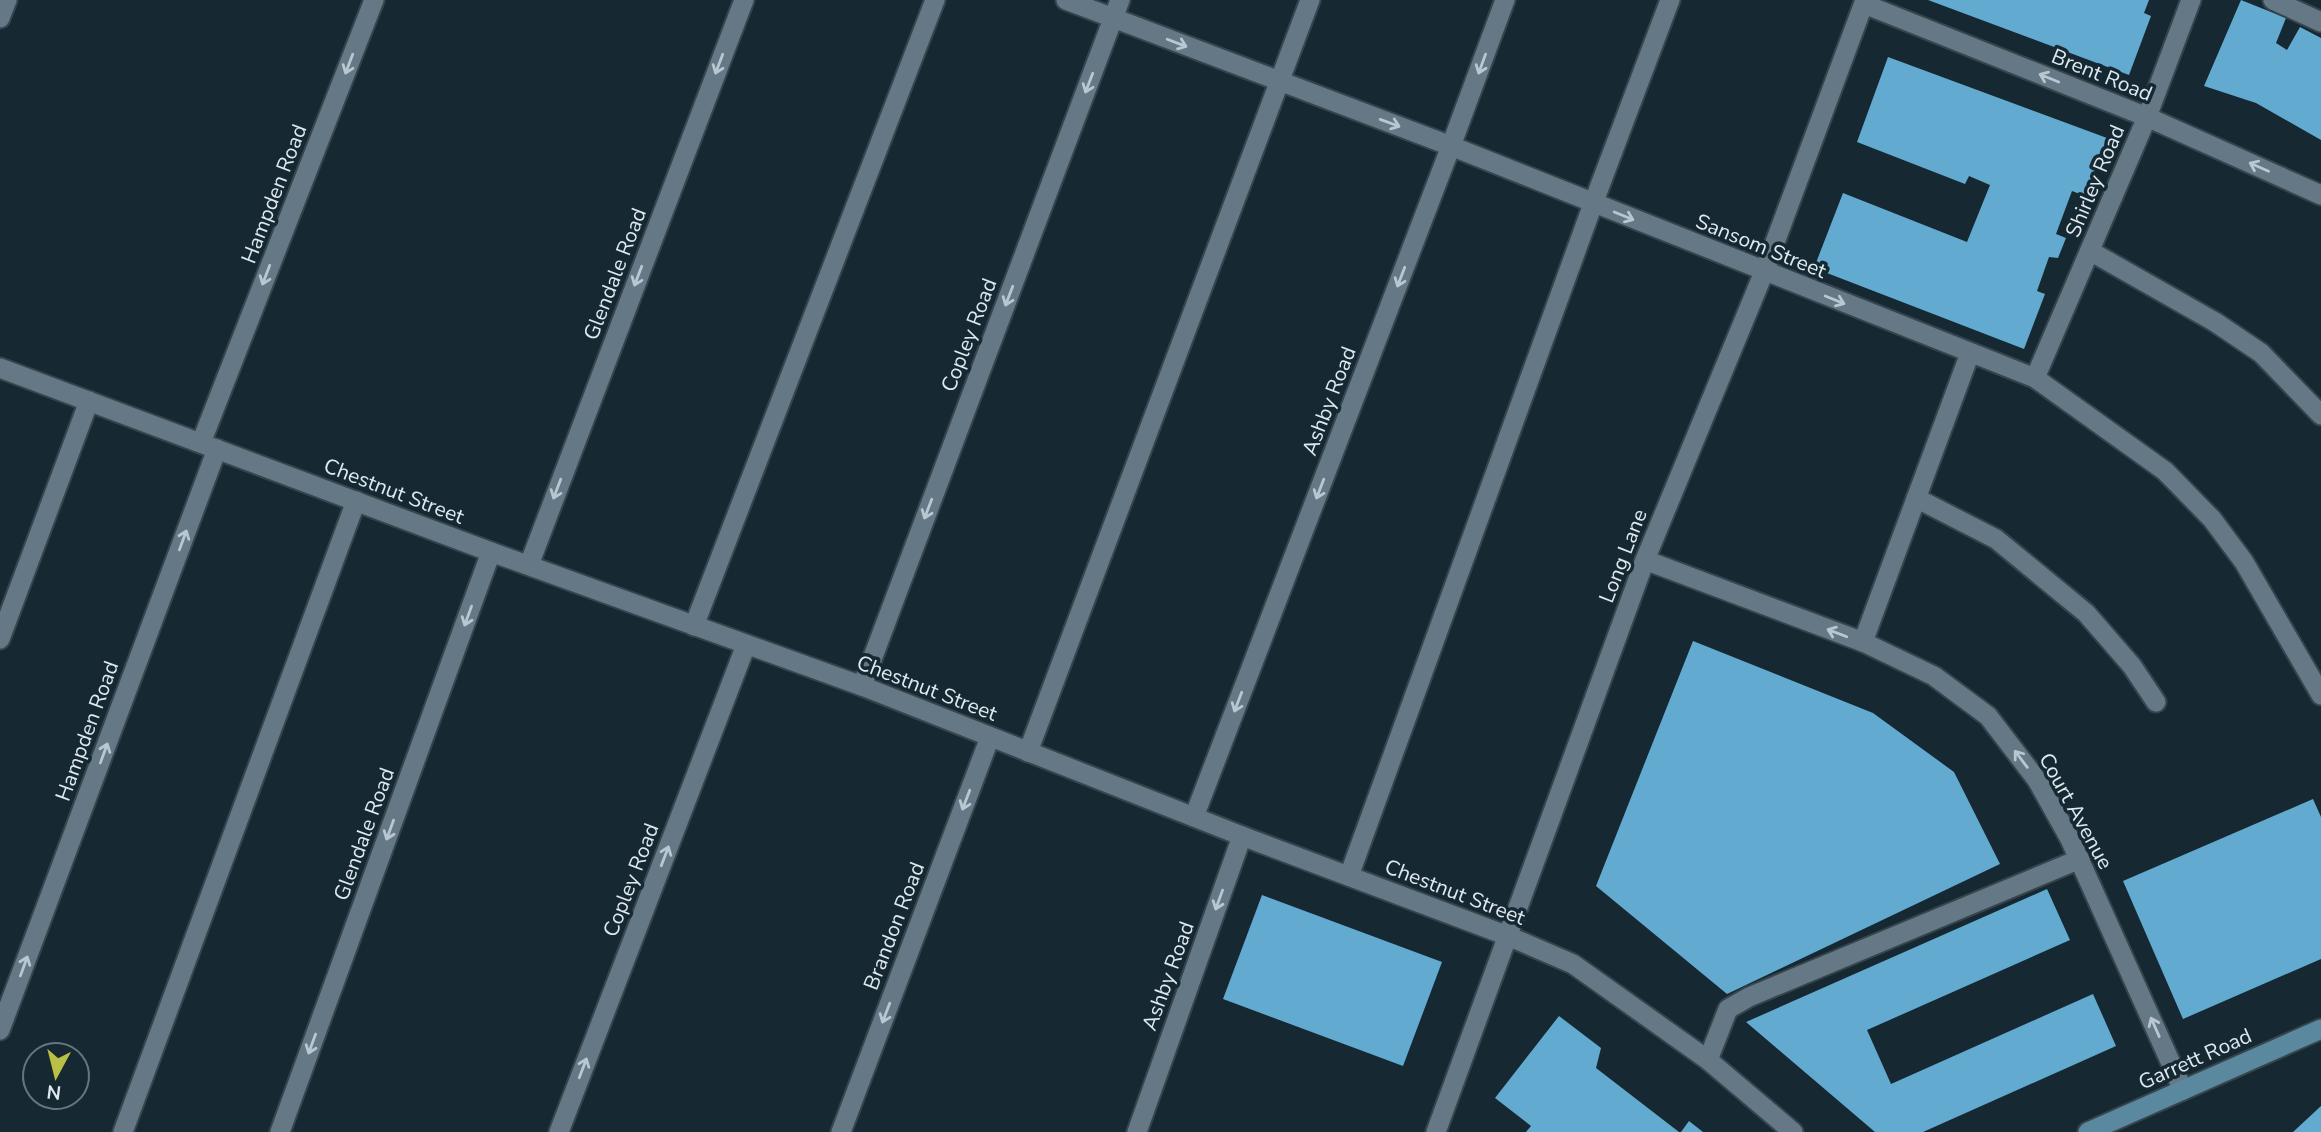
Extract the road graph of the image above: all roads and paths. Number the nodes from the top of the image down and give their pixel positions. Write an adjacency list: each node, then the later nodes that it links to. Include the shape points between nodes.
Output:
1 (7, 0): 13 (street)
2 (374, 0): 28 (street, Hampden Road, one-way to 28)
3 (744, 0): 33 (street, Glendale Road, one-way to 33)
4 (935, 0): 34 (street)
5 (1066, 0): 14 (street, Sansom Street)
6 (1120, 0): 14 (street, Copley Road)
7 (1310, 0): 16 (street)
8 (1505, 0): 18 (street, Ashby Road, one-way to 18)
9 (1670, 0): 20 (street)
10 (2191, 0): 17 (street, Shirley Road)
11 (2273, 0): 15 (street)
12 (1864, 2): 17 (street, Brent Road, one-way to 12); 22 (street, Long Lane)
13 (0, 18)
14 (1113, 19): 16 (street, Sansom Street, one-way to 16); 38 (street, Copley Road, one-way to 38)
15 (2321, 22)
16 (1279, 82): 18 (street, Sansom Street, one-way to 18); 42 (street)
17 (2147, 117): 19 (street, Brent Road, one-way to 17); 21 (street, Shirley Road)
18 (1451, 146): 20 (street, Sansom Street); 43 (street, Ashby Road, one-way to 43)
19 (2321, 195)
20 (1593, 204): 22 (street, Sansom Street, one-way to 22); 46 (street)
21 (2090, 251): 25 (street, Shirley Road); 27 (street, via 2261,353)
22 (1764, 272): 23 (street, Sansom Street, one-way to 23); 32 (street, Long Lane)
23 (1970, 353): 25 (street, Sansom Street); 29 (street)
24 (0, 368): 26 (street, Chestnut Street)
25 (2035, 379): 39 (street, Sansom Street, via 2165,471 2212,519 2244,562)
26 (89, 401): 28 (street, Chestnut Street); 35 (street)
27 (2321, 415)
28 (209, 446): 30 (street, Chestnut Street); 49 (street, Hampden Road, one-way to 28)
29 (1916, 498): 36 (street); 40 (street, via 1996,539 2086,612)
30 (356, 501): 31 (street, Chestnut Street); 52 (street)
31 (491, 552): 33 (street, Chestnut Street); 53 (street, Glendale Road, one-way to 53)
32 (1645, 560): 36 (street, Court Avenue, one-way to 32); 47 (street, Long Lane)
33 (528, 565): 34 (street, Chestnut Street)
34 (694, 626): 37 (street, Chestnut Street)
35 (0, 639)
36 (1863, 642): 45 (street, Court Avenue, one-way to 36, via 2037,780 1988,716 1934,676)
37 (746, 645): 38 (street, Chestnut Street); 54 (street, Copley Road, one-way to 37)
38 (862, 686): 41 (street, Chestnut Street)
39 (2321, 695)
40 (2157, 702)
41 (990, 737): 42 (street, Chestnut Street); 55 (street, Brandon Road, one-way to 55)
42 (1028, 752): 43 (street, Chestnut Street)
43 (1194, 817): 44 (street, Chestnut Street)
44 (1242, 836): 46 (street, Chestnut Street); 56 (street, Ashby Road, one-way to 56)
45 (2080, 859): 50 (street, via 1749,997 1728,1009); 51 (street, Court Avenue, one-way to 45)
46 (1349, 876): 47 (street, Chestnut Street)
47 (1508, 936): 50 (street, Chestnut Street, via 1573,964); 57 (street, Long Lane)
48 (2321, 1029): 51 (main road, Garrett Road)
49 (0, 1030)
50 (1708, 1060): 58 (street, Chestnut Street)
51 (2183, 1090): 59 (main road, Garrett Road)
52 (123, 1132)
53 (280, 1132)
54 (559, 1132)
55 (841, 1132)
56 (1137, 1132)
57 (1436, 1132)
58 (1793, 1132)
59 (2088, 1132)

